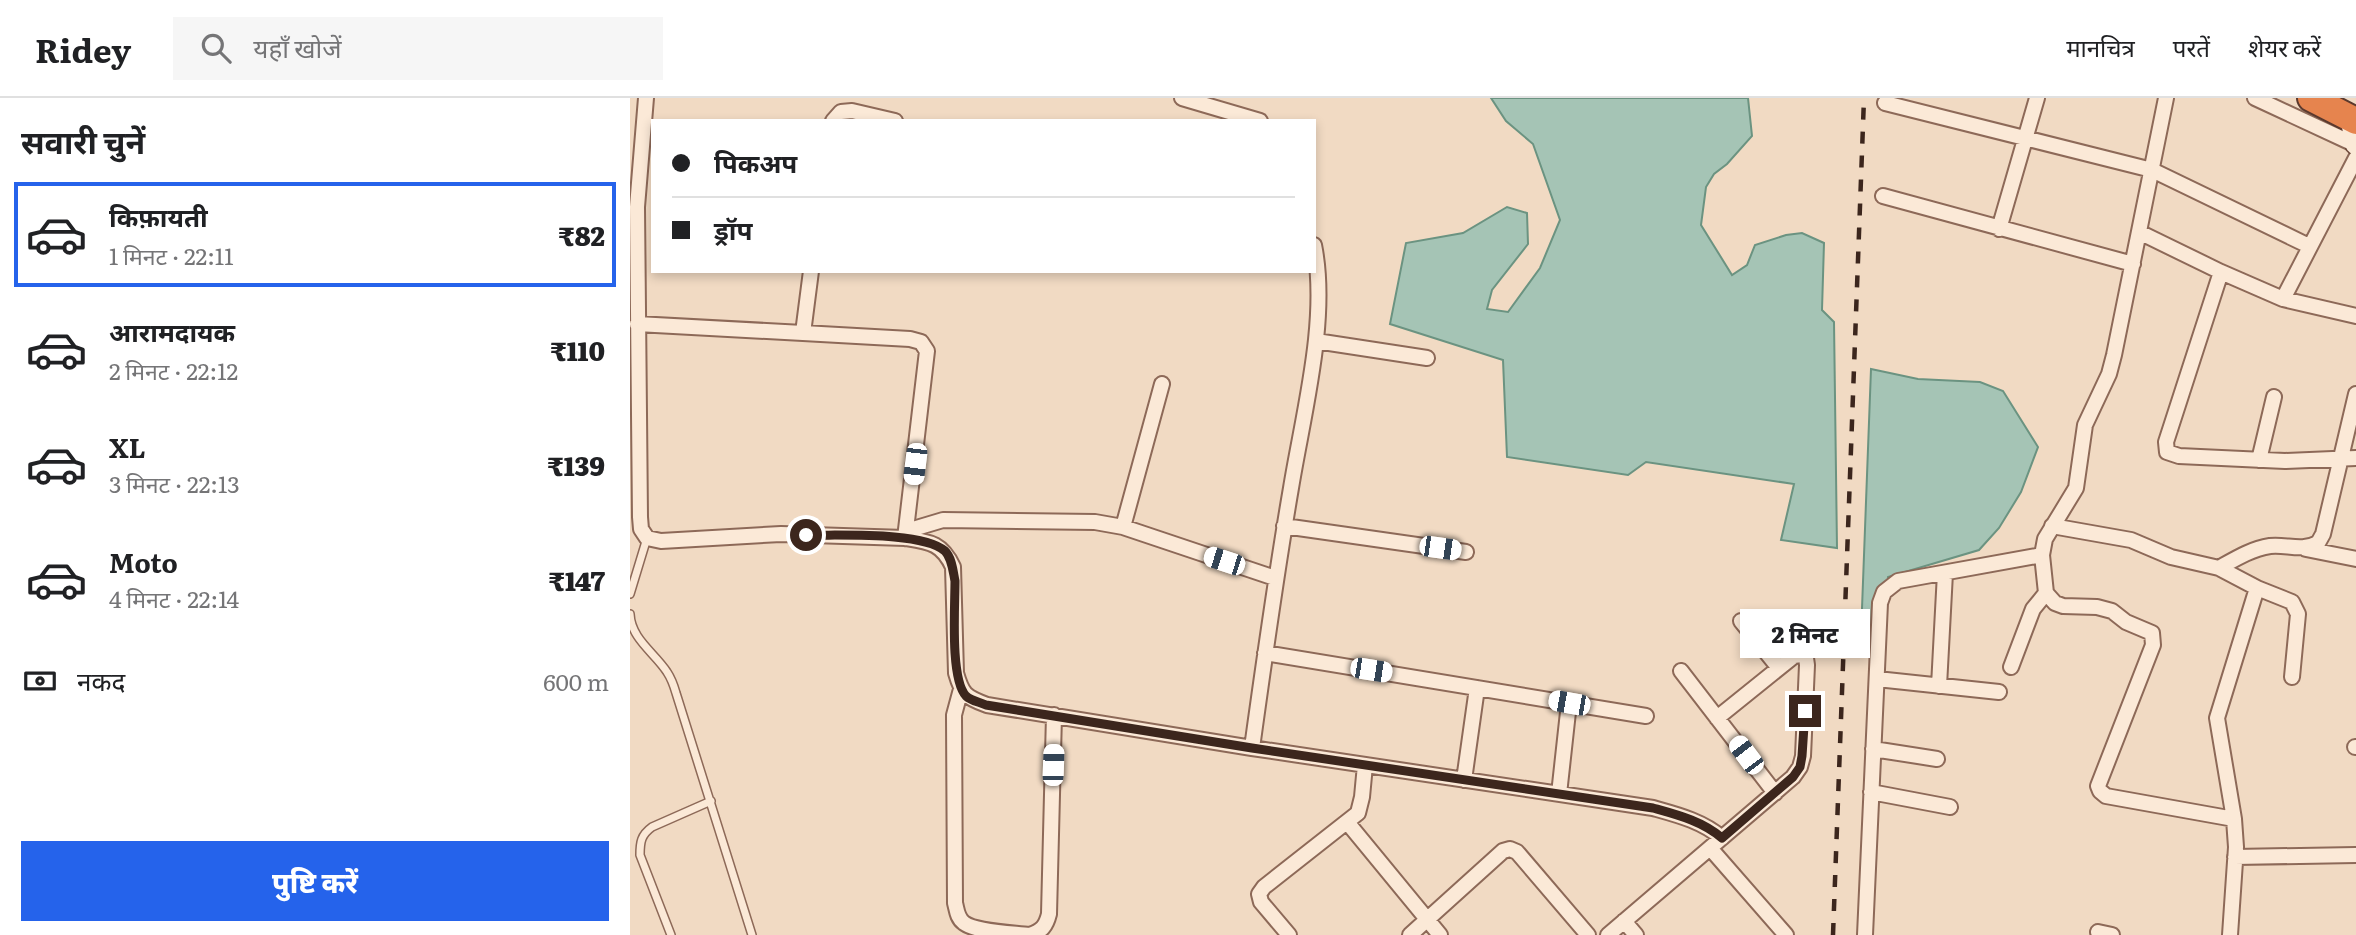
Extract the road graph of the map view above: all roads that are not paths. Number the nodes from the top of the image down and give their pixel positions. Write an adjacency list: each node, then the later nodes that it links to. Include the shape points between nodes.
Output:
1 (646, 98): 25 (street, via 637,207)
2 (1182, 98): 10 (street)
3 (2037, 98): 12 (street)
4 (2166, 98): 14 (street)
5 (2255, 98): 11 (street)
6 (2311, 98): 11 (highway)
7 (1885, 103): 12 (street)
8 (835, 119): 9 (street, via 841,112 852,111)
9 (886, 119)
10 (1253, 119)
11 (2355, 132)
12 (2025, 138): 14 (street); 16 (street)
13 (2356, 158): 18 (street)
14 (2152, 170): 17 (street); 18 (street)
15 (1883, 196): 16 (street)
16 (1999, 229): 20 (street)
17 (2139, 232): 20 (street); 21 (street)
18 (2309, 246): 23 (street)
19 (1316, 257): 27 (street, via 1320,282)
20 (2133, 264): 36 (street, via 2109,374 2085,425 2076,488)
21 (2221, 272): 23 (street); 34 (street, via 2167,452)
22 (811, 273): 26 (street)
23 (2283, 299): 24 (street)
24 (2356, 316)
25 (637, 324): 26 (street); 38 (street, via 639,517)
26 (803, 333): 39 (street, via 910,339 921,342 927,351)
27 (1316, 341): 28 (street); 35 (street)
28 (1427, 358)
29 (1162, 384): 37 (street)
30 (2356, 394): 33 (street)
31 (2274, 397): 34 (street)
32 (2356, 458): 33 (street)
33 (2340, 459): 34 (street); 40 (street, via 2323,534 2318,543)
34 (2259, 460)
35 (1284, 526): 41 (street); 46 (street)
36 (2052, 526): 42 (street); 44 (street, via 2119,537 2171,557)
37 (1123, 527): 39 (street, via 1095,522 943,520 913,529); 46 (street)
38 (647, 538): 39 (street, via 781,534); 49 (lane)
39 (905, 538): 60 (street, via 931,543 946,552 953,567 956,673)
40 (2304, 549): 43 (street); 44 (street, via 2267,546)
41 (1466, 552)
42 (2042, 555): 45 (street); 48 (street)
43 (2356, 559)
44 (2219, 568): 47 (street)
45 (1945, 573): 57 (street, via 1898,582 1884,592); 58 (street)
46 (1275, 578): 52 (street)
47 (2257, 588): 56 (street, via 2297,606); 76 (street, via 2217,718)
48 (2046, 593): 53 (street, via 2033,609); 76 (street, via 2063,606 2112,611 2152,633 2154,639 2100,778 2100,791 2106,796)
49 (630, 594)
50 (630, 614): 74 (lane, via 641,642 669,674)
51 (1741, 621): 54 (street)
52 (1265, 653): 59 (street); 66 (street)
53 (2011, 667)
54 (1779, 668): 65 (street); 72 (street, via 1794,656 1806,658 1800,767)
55 (1681, 671): 65 (street)
56 (2292, 677)
57 (1877, 679): 58 (street); 67 (street)
58 (1939, 686): 61 (street)
59 (1477, 688): 62 (street); 70 (street)
60 (961, 689): 63 (street, via 969,699 986,705); 86 (street, via 954,715 958,915 975,927)
61 (1999, 692)
62 (1569, 703): 64 (street); 73 (street)
63 (1054, 716): 66 (street); 86 (street, via 1049,914 1040,931)
64 (1646, 716)
65 (1717, 718): 72 (street)
66 (1252, 748): 69 (street)
67 (1873, 749): 68 (street); 71 (street)
68 (1937, 759)
69 (1365, 765): 70 (street); 77 (street, via 1360,807)
70 (1464, 780): 73 (street)
71 (1871, 792): 75 (street); 94 (street)
72 (1775, 793): 78 (street)
73 (1559, 794): 78 (street, via 1653,808 1710,828)
74 (711, 801): 84 (lane, via 652,827 640,843 640,855); 85 (lane)
75 (1950, 807)
76 (2234, 819): 81 (street)
77 (1347, 822): 82 (street); 87 (street, via 1259,894)
78 (1722, 838): 79 (street)
79 (1710, 848): 83 (street); 93 (street)
80 (2356, 855): 81 (street)
81 (2235, 857): 95 (street)
82 (1428, 920): 88 (street); 89 (street); 90 (street, via 1510,849)
83 (1624, 921): 91 (street); 92 (street)
84 (671, 935)
85 (752, 935)
86 (1030, 935)
87 (1289, 935)
88 (1410, 935)
89 (1440, 935)
90 (1588, 935)
91 (1608, 935)
92 (1636, 935)
93 (1786, 935)
94 (1865, 935)
95 (2230, 935)

